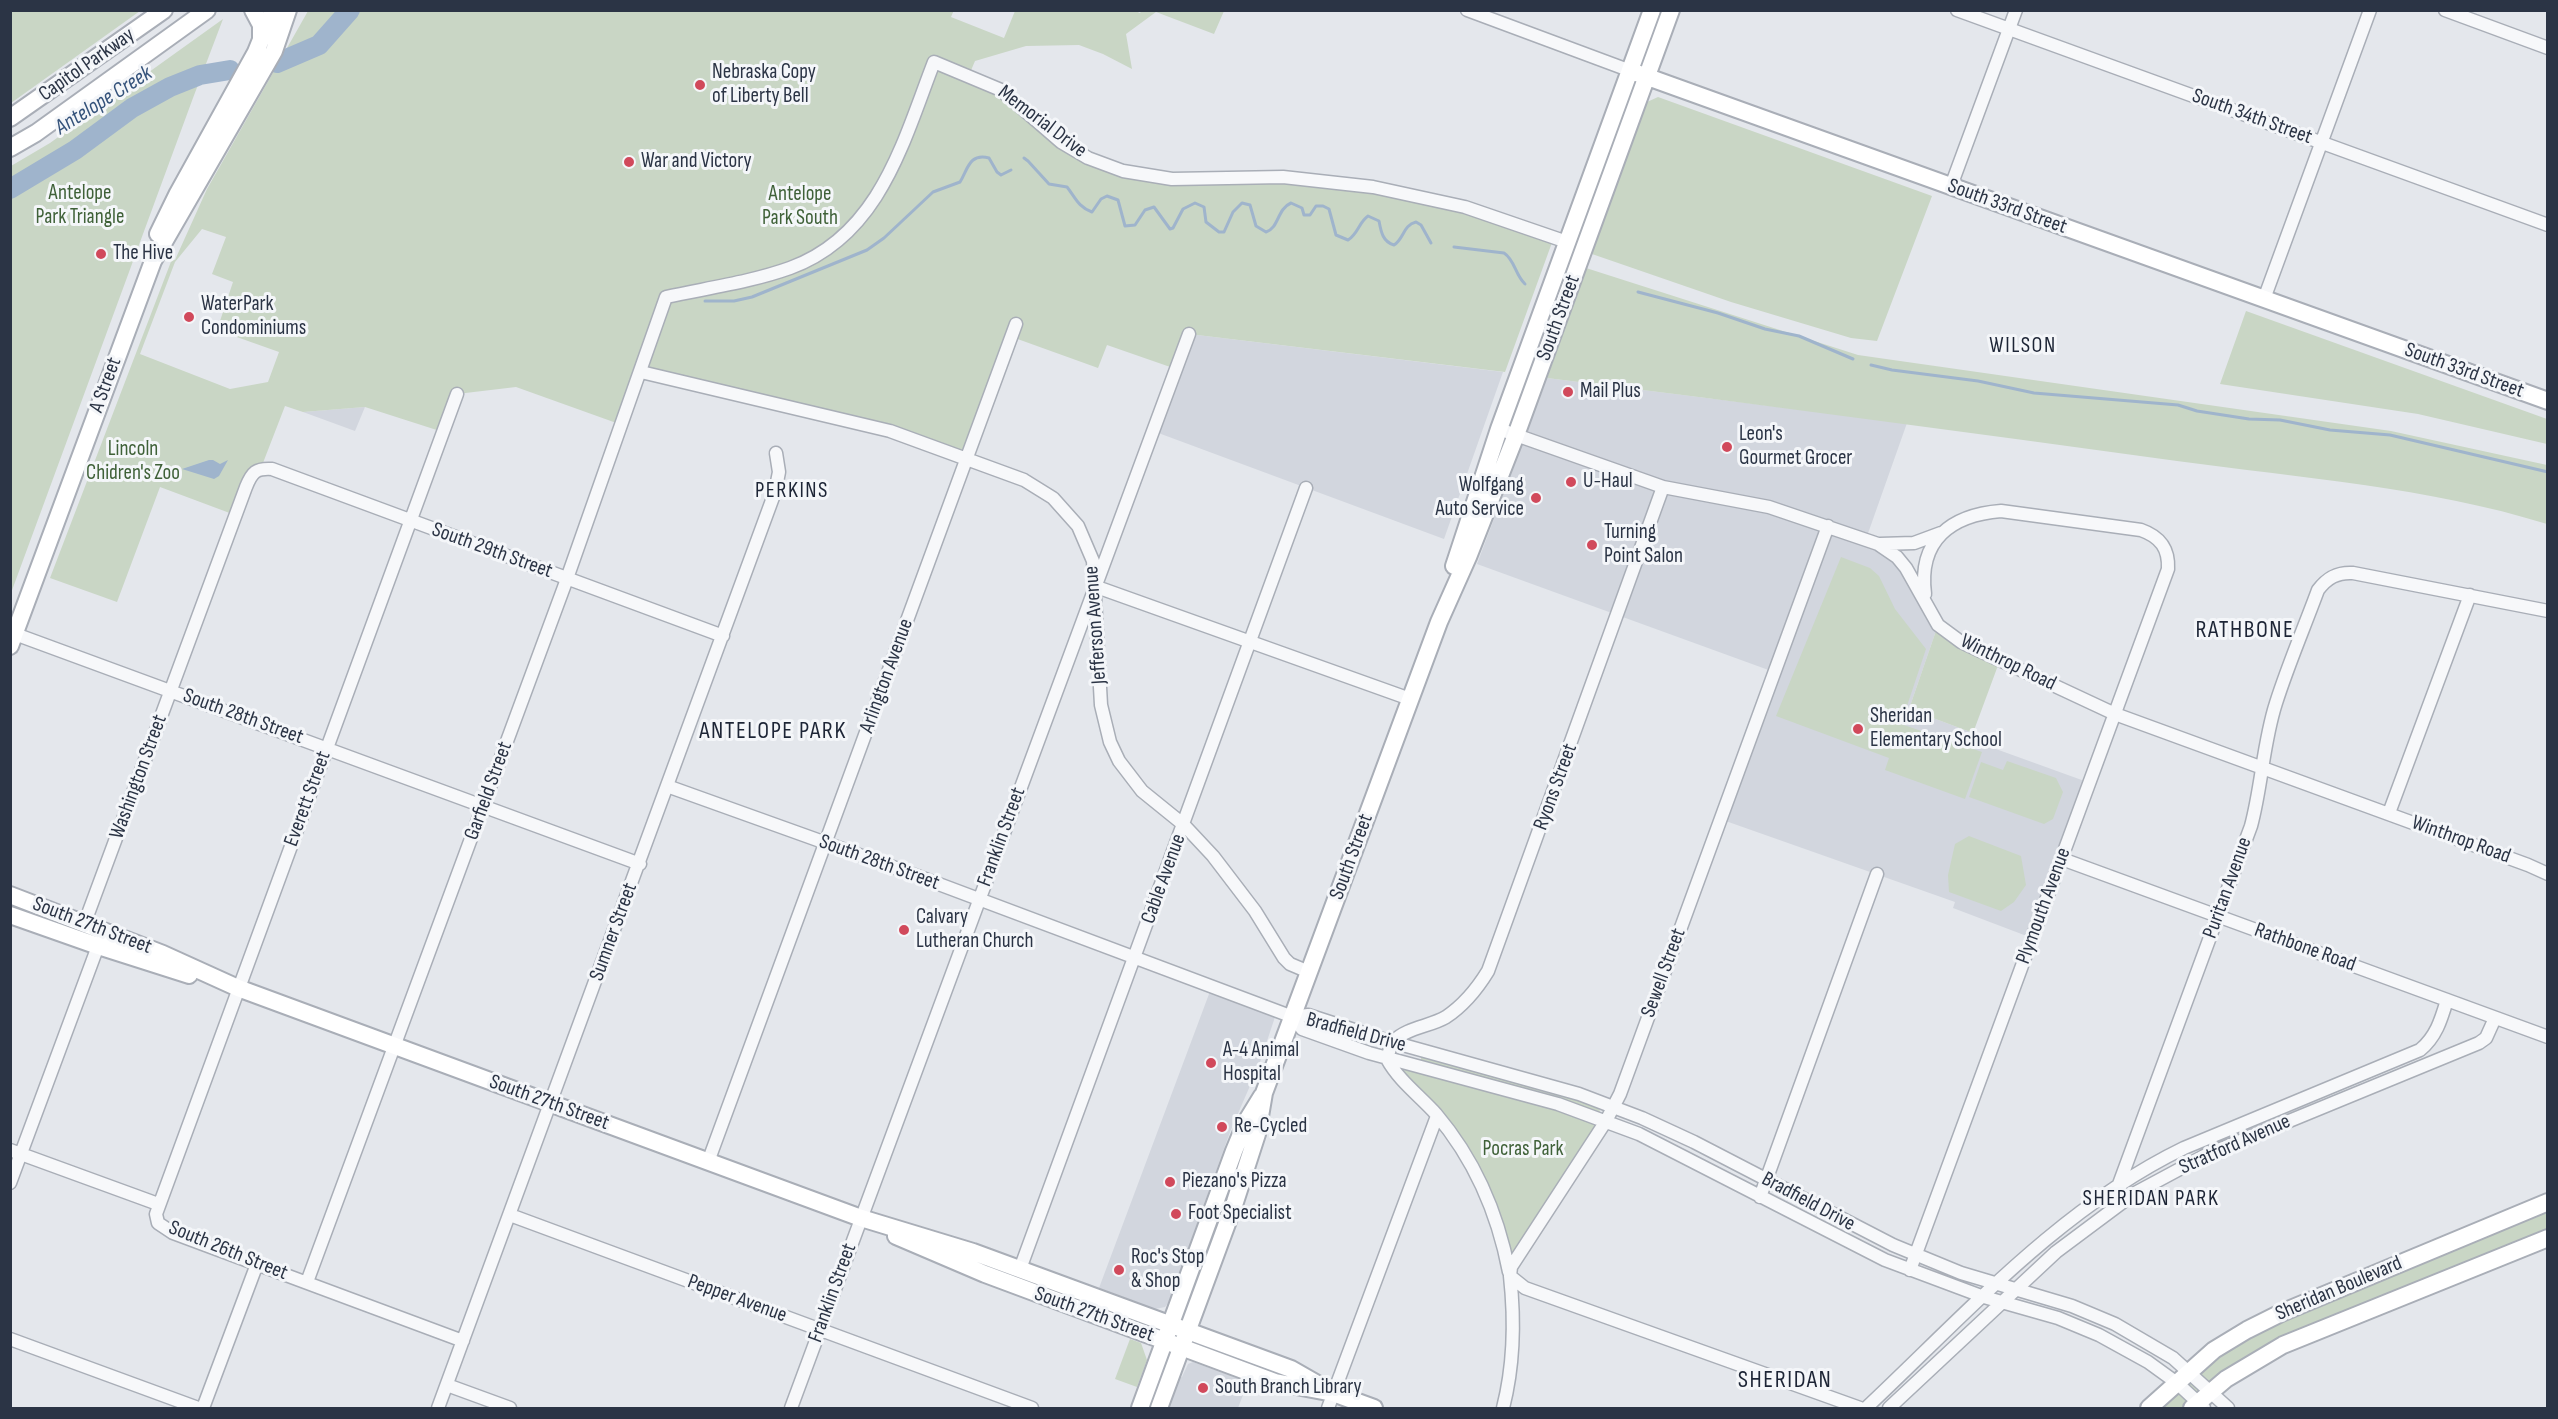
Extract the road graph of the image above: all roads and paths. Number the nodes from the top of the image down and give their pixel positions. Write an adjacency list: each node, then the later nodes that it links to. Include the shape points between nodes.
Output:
1 (164, 10): 18 (main road, Capitol Parkway)
2 (207, 10): 20 (main road, Capitol Parkway)
3 (253, 10): 15 (main road)
4 (273, 10): 15 (main road, A Street)
5 (288, 10): 15 (main road, A Street)
6 (298, 10): 15 (main road)
7 (1467, 10): 17 (street, South 33rd Street)
8 (1652, 10): 17 (main road, South Street)
9 (1671, 10): 17 (main road, South Street)
10 (1957, 10): 14 (street, South 34th Street)
11 (2016, 10): 14 (street)
12 (2370, 10): 19 (street)
13 (2445, 10): 16 (street)
14 (2009, 29): 19 (street, South 34th Street); 21 (street)
15 (267, 47): 49 (main road, A Street, via 158,235 153,261)
16 (2547, 48)
17 (1639, 74): 21 (main road, South 33rd Street); 23 (main road, South Street); 32 (main road, South Street)
18 (10, 118)
19 (2322, 143): 22 (street, South 34th Street); 25 (street)
20 (10, 148)
21 (1951, 186): 25 (main road, South 33rd Street)
22 (2547, 225)
23 (1567, 242): 24 (street, Memorial Drive, via 1465,207 1372,187 1283,177 1172,179 1123,171 1071,149 996,87 934,62 889,177 867,211 841,238 790,268); 31 (main road, South Street)
24 (666, 297): 28 (street, Garfield Street)
25 (2264, 299): 30 (main road, South 33rd Street)
26 (1016, 324): 34 (street, Arlington Avenue)
27 (1189, 334): 43 (street, Franklin Street)
28 (641, 372): 34 (street, Jefferson Avenue, via 890,431); 42 (street, Garfield Street)
29 (457, 394): 38 (street, Everett Street)
30 (2547, 401)
31 (1500, 429): 32 (street, Winthrop Road); 47 (main road, South Street)
32 (1516, 435): 36 (street, Winthrop Road); 47 (main road, South Street)
33 (776, 453): 48 (street, Sumner Street, via 779,472 775,492)
34 (966, 458): 43 (street, Jefferson Avenue, via 1024,480 1066,510 1088,545 1095,572); 60 (street, Arlington Avenue)
35 (261, 468): 38 (street, South 29th Street); 51 (street, Washington Street, via 253,471 246,487)
36 (1663, 487): 39 (street, Winthrop Road, via 1758,504); 78 (street, Ryons Street, via 1488,971 1470,997 1446,1017)
37 (1306, 488): 50 (street, Cable Avenue)
38 (410, 520): 42 (street, South 29th Street); 54 (street, Everett Street)
39 (1828, 526): 41 (street, Winthrop Road); 83 (street, Sewell Street)
40 (1942, 532): 41 (street, via 1914,543); 45 (street, via 1925,561); 53 (street, Plymouth Avenue, via 1962,519 2001,511 2141,530 2162,542 2168,569)
41 (1878, 544): 45 (street, Winthrop Road, via 1897,557)
42 (567, 578): 48 (street, South 29th Street); 57 (street, Garfield Street)
43 (1094, 586): 50 (street); 59 (street, Jefferson Avenue, via 1101,705 1110,742 1130,778); 66 (street, Franklin Street)
44 (2470, 595): 46 (street); 55 (street, Puritan Avenue, via 2353,573 2328,579 2318,590 2276,703); 58 (street)
45 (1927, 604): 53 (street, Winthrop Road, via 1938,625 1961,642)
46 (2547, 611)
47 (1439, 622): 52 (main road, South Street)
48 (723, 636): 56 (street, Sumner Street)
49 (13, 640): 51 (street, South 28th Street)
50 (1251, 641): 52 (street); 59 (street, Cable Avenue)
51 (170, 691): 54 (street, South 28th Street); 69 (street, Washington Street)
52 (1410, 699): 72 (main road, South Street)
53 (2115, 714): 55 (street, Winthrop Road); 61 (street, Plymouth Avenue)
54 (326, 748): 57 (street, South 28th Street); 73 (street, Everett Street)
55 (2262, 767): 58 (street, Winthrop Road); 68 (street, Puritan Avenue, via 2251,826)
56 (668, 786): 60 (street, South 28th Street); 62 (street, Sumner Street)
57 (483, 806): 62 (street, South 28th Street); 79 (street, Garfield Street)
58 (2389, 813): 64 (street, Winthrop Road)
59 (1184, 825): 71 (street, Cable Avenue); 72 (street, Jefferson Avenue, via 1235,882 1284,958)
60 (826, 843): 66 (street, South 28th Street); 87 (street, Arlington Avenue)
61 (2062, 859): 68 (street, Rathbone Road); 98 (street, Plymouth Avenue)
62 (639, 864): 82 (street, Sumner Street)
63 (1877, 874): 88 (street)
64 (2547, 874)
65 (10, 895): 69 (main road, South 27th Street)
66 (979, 900): 71 (street, South 28th Street); 96 (street, Franklin Street)
67 (10, 915): 70 (main road, South 27th Street)
68 (2218, 916): 74 (street, Rathbone Road); 90 (street, Puritan Avenue)
69 (85, 922): 73 (main road, South 27th Street)
70 (98, 946): 73 (main road, South 27th Street); 86 (street)
71 (1135, 958): 75 (street, South 28th Street); 100 (street, Cable Avenue)
72 (1310, 972): 75 (main road, South Street)
73 (238, 988): 79 (main road, South 27th Street); 93 (street, Everett Street)
74 (2447, 1000): 76 (street, Rathbone Road); 90 (street, Stratford Avenue, via 2436,1032 2420,1050 2205,1139)
75 (1293, 1017): 78 (street, Bradfield Drive, via 1308,1015); 80 (street, Bradfield Drive, via 1302,1029); 81 (main road, South Street)
76 (2495, 1018): 77 (street, Rathbone Road); 94 (street, Stratford Avenue, via 2486,1038 2479,1043 2204,1156)
77 (2547, 1037)
78 (1392, 1043): 80 (street); 83 (street, Bradfield Drive)
79 (394, 1046): 82 (main road, South 27th Street); 103 (street, Garfield Street)
80 (1387, 1059): 84 (street); 85 (street, Bradfield Drive, via 1504,1089)
81 (1264, 1093): 108 (main road, South Street, via 1234,1151); 110 (main road, South Street, via 1257,1134)
82 (551, 1104): 87 (main road, South 27th Street); 95 (street, Sumner Street)
83 (1614, 1107): 85 (street, Sewell Street); 88 (street, Bradfield Drive, via 1694,1142)
84 (1437, 1116): 102 (street, via 1484,1190 1503,1242); 117 (street)
85 (1605, 1121): 91 (street, Bradfield Drive, via 1662,1145); 102 (street, Sewell Street, via 1514,1260)
86 (16, 1152): 89 (street); 93 (street, South 26th Street)
87 (708, 1162): 96 (main road, South 27th Street)
88 (1766, 1180): 91 (street); 98 (street, Bradfield Drive)
89 (10, 1183)
90 (2120, 1184): 94 (street, Puritan Avenue); 104 (street, Stratford Avenue, via 2051,1235)
91 (1760, 1197): 101 (street, Bradfield Drive)
92 (2547, 1202): 115 (main road, Sheridan Boulevard, via 2281,1313 2214,1350)
93 (158, 1204): 99 (street, South 26th Street, via 156,1214 164,1228)
94 (2115, 1207): 105 (street, Stratford Avenue)
95 (510, 1215): 109 (street, Pepper Avenue); 112 (street, Sumner Street)
96 (861, 1218): 100 (main road, South 27th Street); 109 (street, Franklin Street); 113 (main road, South 27th Street, via 932,1253)
97 (2547, 1238): 118 (main road, Sheridan Boulevard, via 2283,1345 2255,1360)
98 (1916, 1255): 101 (street, Plymouth Avenue); 104 (street, Bradfield Drive)
99 (257, 1264): 103 (street, South 26th Street); 120 (street)
100 (1020, 1269): 108 (main road, South 27th Street)
101 (1910, 1270): 106 (street, Bradfield Drive)
102 (1510, 1276): 128 (street, Sewell Street, via 1514,1333); 129 (street, via 1525,1288)
103 (307, 1282): 112 (street, South 26th Street)
104 (1997, 1284): 105 (street, Bradfield Drive); 106 (street, Stratford Avenue)
105 (2016, 1289): 107 (street, Stratford Avenue); 115 (street, Bradfield Drive, via 2115,1324 2152,1344)
106 (1984, 1297): 107 (street, Bradfield Drive); 130 (street, Stratford Avenue)
107 (2001, 1302): 115 (street, Bradfield Drive, via 2089,1330); 131 (street, Stratford Avenue)
108 (1171, 1325): 110 (main road, South 27th Street); 113 (main road, South Street)
109 (820, 1329): 123 (street, Franklin Street); 124 (street, Pepper Avenue)
110 (1188, 1331): 114 (main road, South Street); 117 (main road, South 27th Street, via 1290,1369)
111 (10, 1339): 119 (street)
112 (464, 1341): 116 (street, Sumner Street)
113 (1165, 1341): 114 (main road, South 27th Street); 125 (main road, South Street)
114 (1182, 1348): 117 (main road, South 27th Street); 126 (main road, South Street)
115 (2183, 1377): 118 (street, Bradfield Drive); 132 (main road, Sheridan Boulevard)
116 (447, 1385): 121 (street, Sumner Street); 122 (street)
117 (1330, 1401): 127 (main road, South 27th Street)
118 (2201, 1403): 133 (street, Bradfield Drive)
119 (198, 1408)
120 (203, 1408)
121 (438, 1408)
122 (510, 1408)
123 (791, 1408)
124 (1032, 1408)
125 (1140, 1408)
126 (1159, 1408)
127 (1374, 1408)
128 (1503, 1408)
129 (1860, 1408)
130 (1866, 1408)
131 (1889, 1408)
132 (2149, 1408)
133 (2228, 1408)

